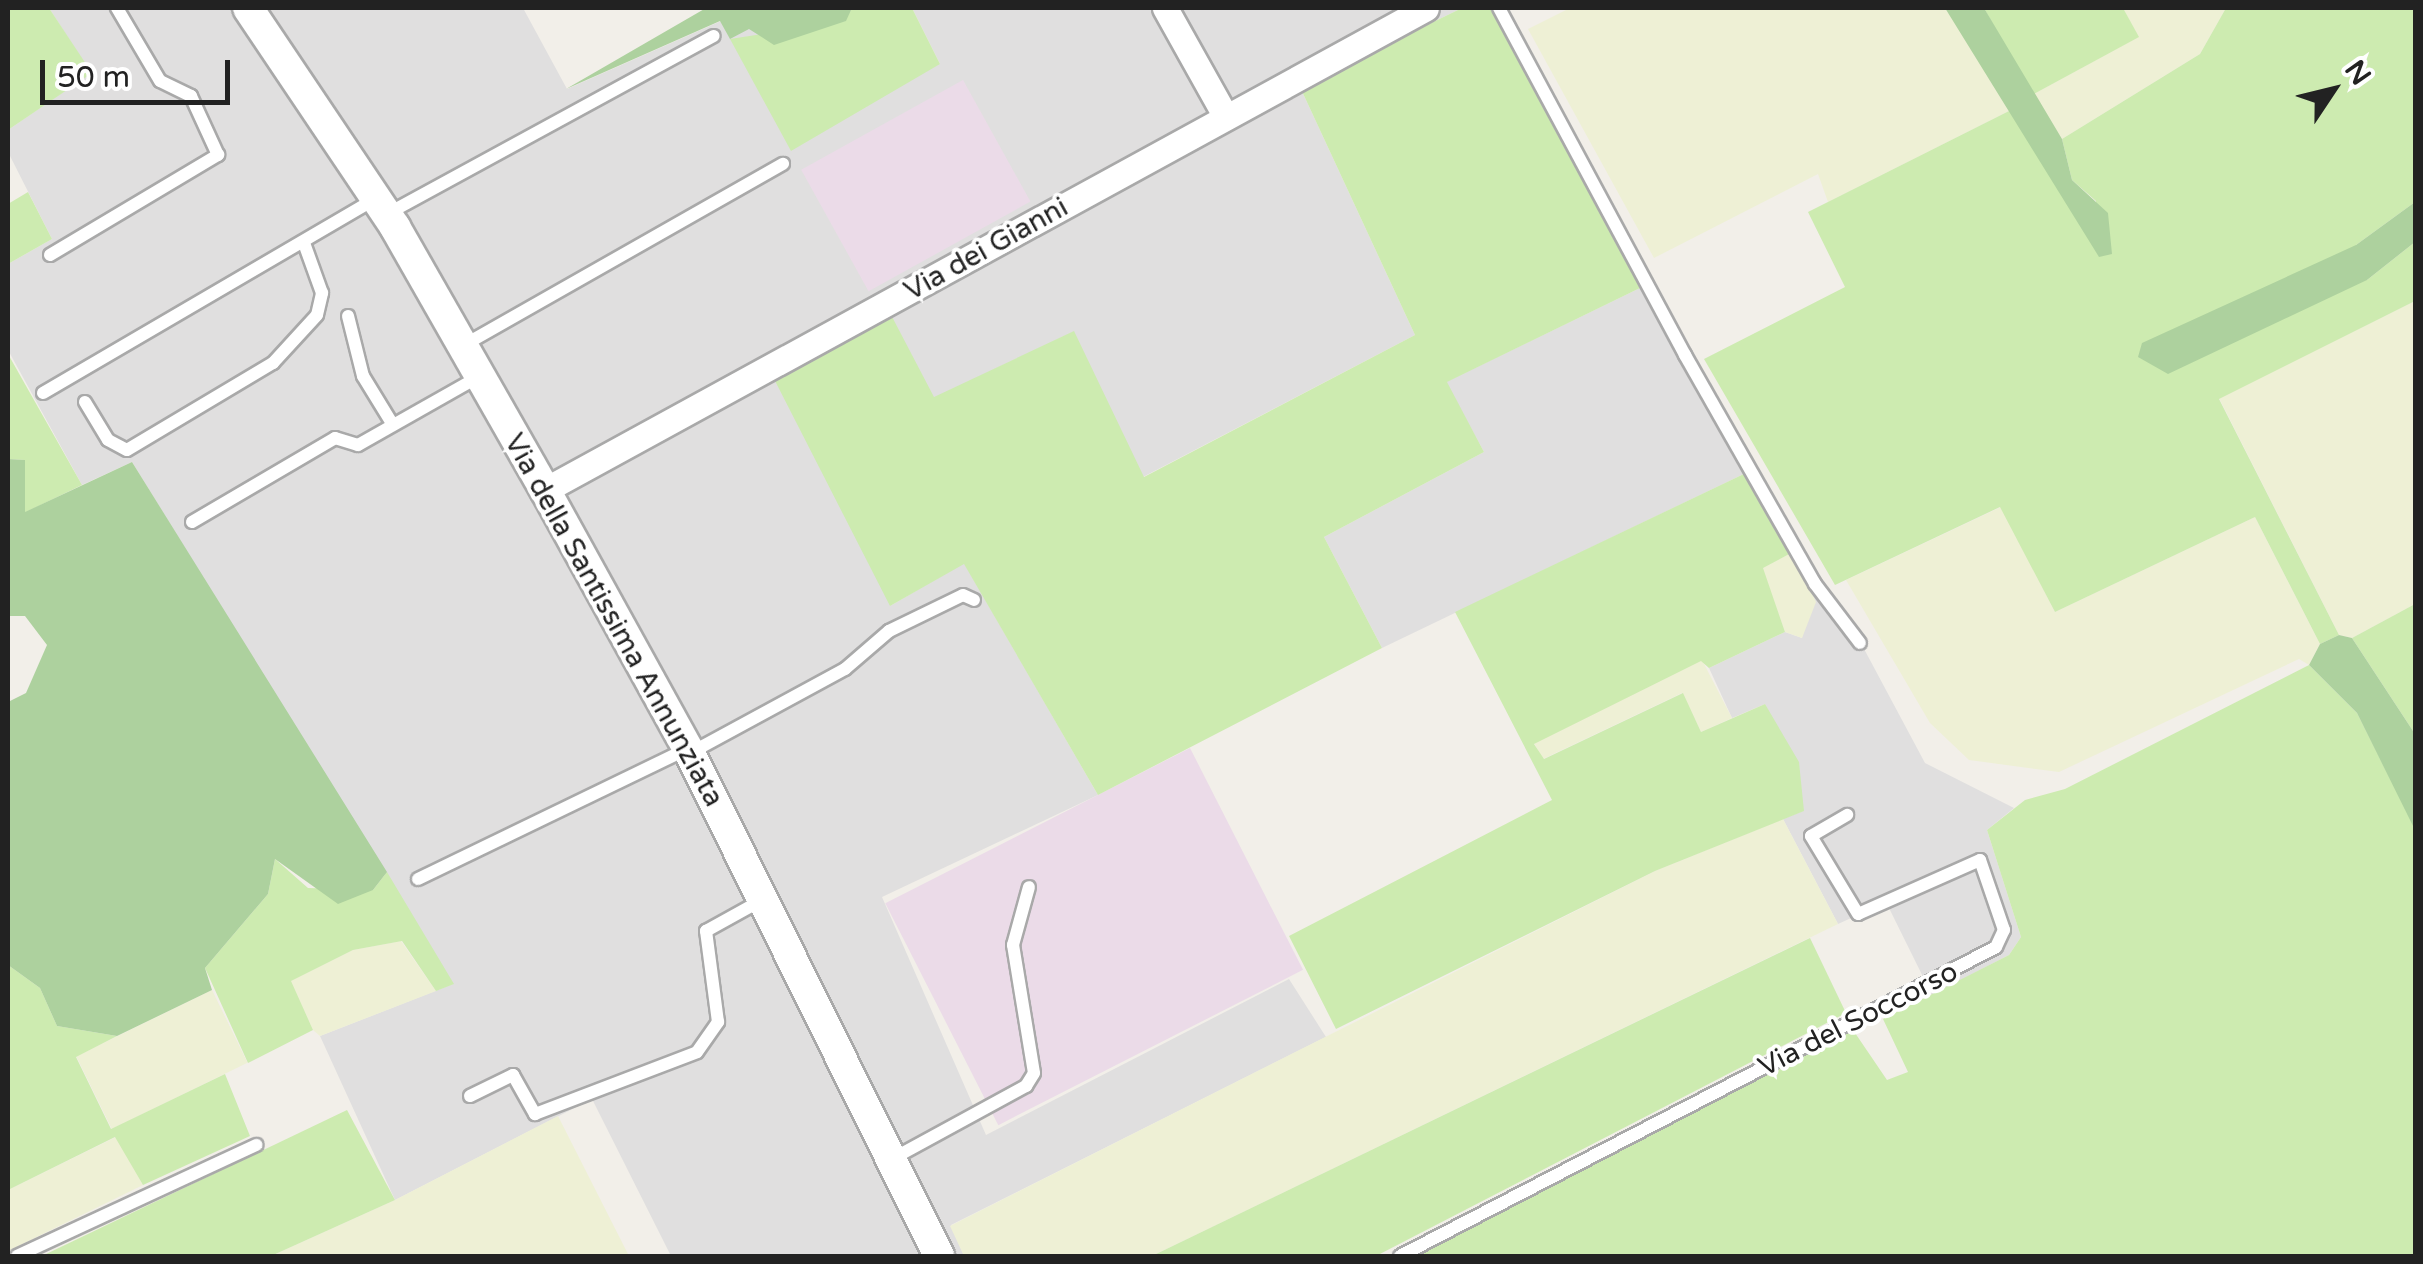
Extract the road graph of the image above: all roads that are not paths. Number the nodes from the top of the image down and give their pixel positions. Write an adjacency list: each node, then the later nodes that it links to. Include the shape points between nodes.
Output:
1 (117, 8): 11 (lane, via 160,82 190,96 218,155)
2 (248, 8): 9 (street, Via della Santissima Annunziata)
3 (1165, 8): 7 (street)
4 (1426, 8): 7 (street, Via dei Gianni)
5 (1499, 8): 21 (lane, via 1694,372 1815,584)
6 (714, 36): 9 (lane)
7 (1226, 117): 18 (street, Via dei Gianni)
8 (783, 164): 13 (lane)
9 (381, 207): 10 (lane); 13 (street, Via della Santissima Annunziata)
10 (304, 243): 15 (lane); 16 (lane, via 322,293 318,315 273,363 127,450 108,440)
11 (50, 255)
12 (348, 316): 17 (lane, via 363,376)
13 (463, 346): 14 (street, Via della Santissima Annunziata)
14 (480, 376): 17 (lane); 18 (street, Via della Santissima Annunziata)
15 (43, 394)
16 (85, 402)
17 (393, 425): 19 (lane, via 358,446 335,438)
18 (546, 490): 22 (street, Via della Santissima Annunziata)
19 (192, 522)
20 (974, 600): 22 (lane, via 963,595 889,631 845,669)
21 (1860, 642)
22 (689, 751): 24 (lane); 26 (street, Via della Santissima Annunziata)
23 (1846, 815): 32 (lane, Via del Soccorso, via 1811,836 1858,914 1980,860 2004,930 1996,947)
24 (418, 880)
25 (1028, 887): 29 (lane, via 1014,945 1034,1073 1026,1086)
26 (762, 900): 27 (lane, via 706,932 718,1022 697,1052 535,1114 513,1075); 29 (street, Via della Santissima Annunziata)
27 (470, 1096)
28 (256, 1144): 30 (lane)
29 (892, 1159): 31 (street, Via della Santissima Annunziata)
30 (17, 1256)
31 (939, 1256)
32 (1400, 1256)

